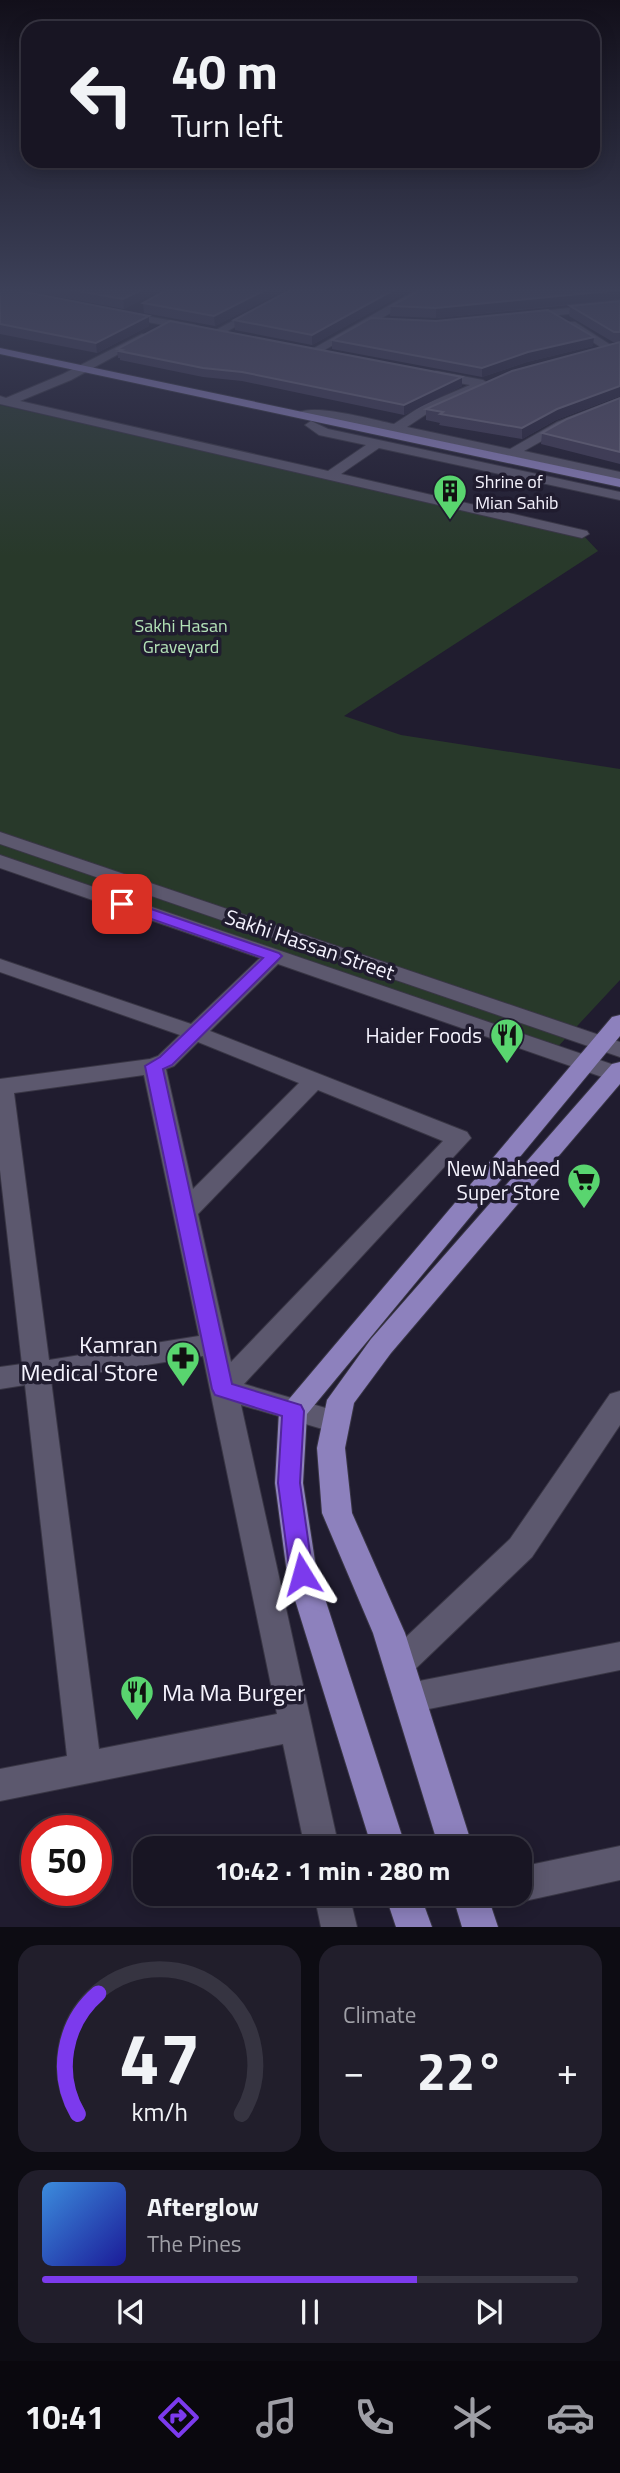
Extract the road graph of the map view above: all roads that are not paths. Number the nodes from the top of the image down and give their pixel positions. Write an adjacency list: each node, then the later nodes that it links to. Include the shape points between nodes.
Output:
1 (67, 377): 6 (street); 8 (main road)
2 (123, 377): 8 (main road)
3 (444, 377): 5 (street)
4 (495, 380): 5 (street)
5 (482, 384): 10 (street, via 427,408)
6 (4, 401): 13 (street)
7 (620, 401): 12 (street, via 561,425)
8 (307, 419): 9 (main road); 10 (street, via 328,415); 11 (street, via 324,432)
9 (347, 428): 15 (main road); 16 (main road)
10 (396, 428): 12 (street)
11 (376, 444): 13 (street); 16 (street)
12 (512, 453): 14 (street)
13 (330, 475): 17 (street)
14 (620, 477)
15 (620, 483)
16 (620, 494)
17 (582, 534)
18 (0, 838): 24 (street, Sakhi Hassan Street)
19 (0, 861): 20 (street, Sakhi Hassan Street)
20 (274, 956): 23 (street); 24 (street, Sakhi Hassan Street)
21 (0, 965): 23 (street)
22 (620, 1022): 24 (main road)
23 (196, 1033): 25 (street); 26 (street)
24 (608, 1060): 34 (main road); 35 (main road, via 381,1346 341,1400)
25 (154, 1066): 27 (street); 28 (street)
26 (315, 1080): 28 (street); 32 (street, via 459,1138)
27 (1, 1087): 30 (street)
28 (185, 1212): 29 (street)
29 (214, 1345): 30 (street); 32 (street)
30 (35, 1373): 31 (street); 40 (street)
31 (0, 1378)
32 (223, 1389): 34 (street); 39 (street)
33 (620, 1402): 37 (street, via 521,1548)
34 (293, 1411): 35 (street); 43 (main road, via 289,1483 302,1574)
35 (336, 1422): 37 (main road, via 331,1448 337,1513)
36 (620, 1656): 38 (street)
37 (399, 1664): 38 (main road)
38 (409, 1698): 44 (main road)
39 (296, 1726): 40 (street); 42 (street)
40 (85, 1768): 41 (street)
41 (0, 1785)
42 (319, 1836)
43 (385, 1836)
44 (452, 1836)
45 (620, 1863): 46 (street)
46 (532, 1881)
47 (335, 1906): 49 (street)
48 (407, 1906): 50 (main road)
49 (339, 1927)
50 (414, 1927)

